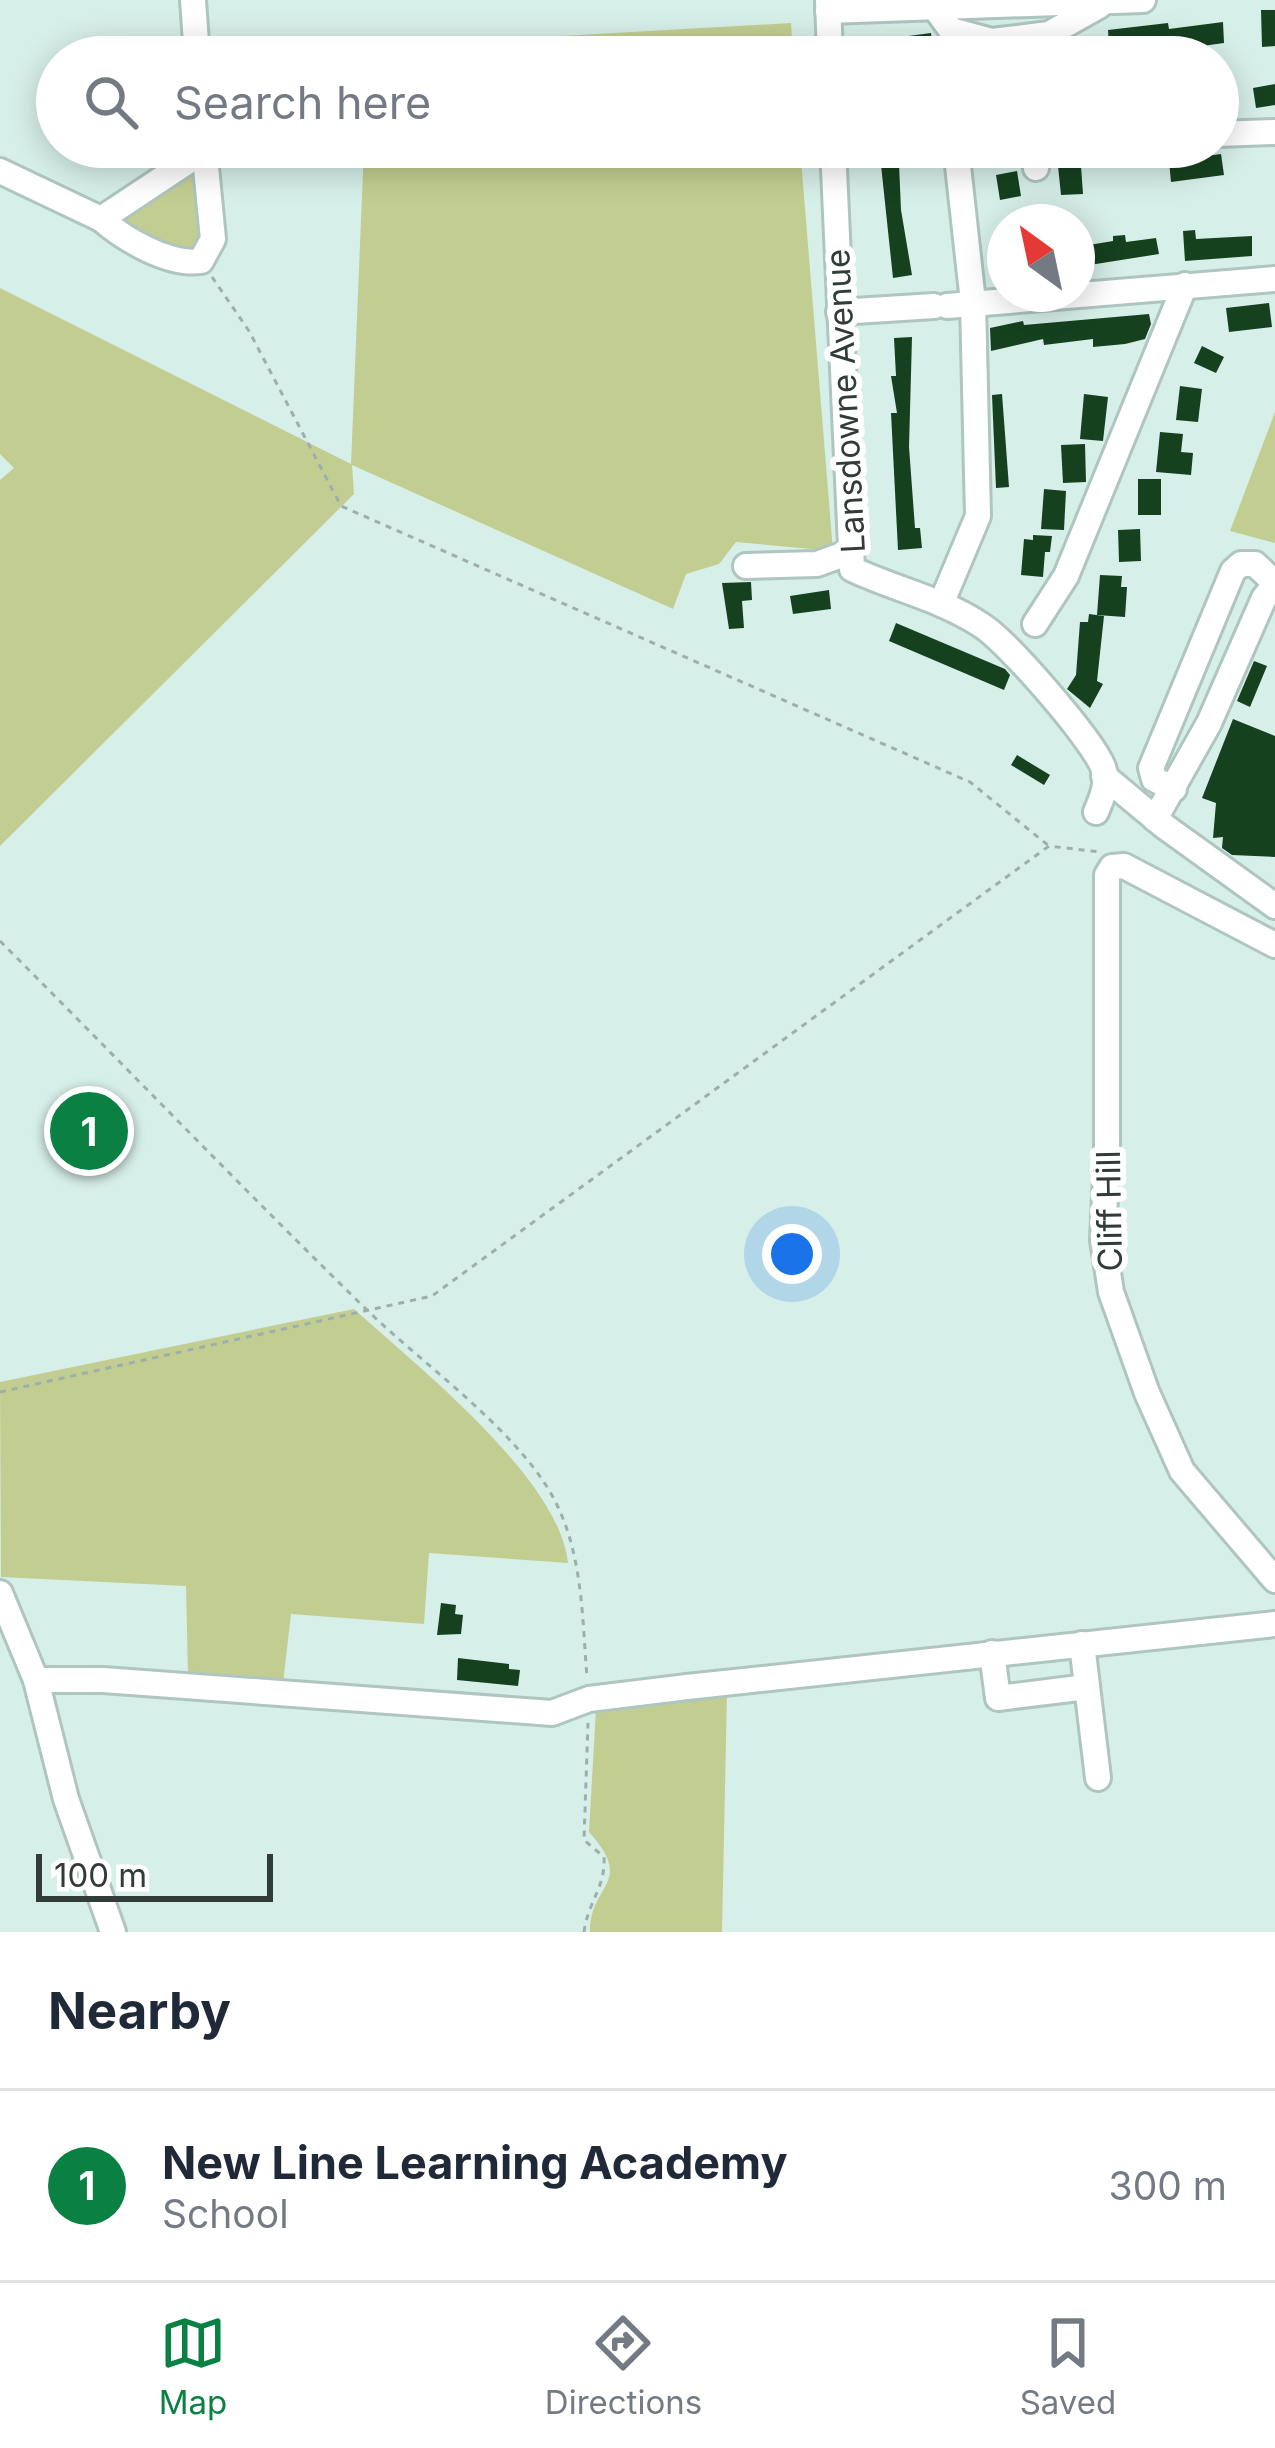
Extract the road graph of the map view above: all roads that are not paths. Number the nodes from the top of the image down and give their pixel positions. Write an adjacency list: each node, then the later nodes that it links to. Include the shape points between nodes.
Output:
1 (193, 0): 5 (street)
2 (1142, 0): 4 (street)
3 (828, 6): 4 (street); 6 (street)
4 (928, 6)
5 (196, 36)
6 (829, 36)
7 (1275, 132): 8 (street)
8 (1239, 133)
9 (176, 168): 14 (street)
10 (207, 168): 14 (street, via 214,239 201,261 178,261)
11 (834, 168): 18 (street, Lansdowne Avenue)
12 (958, 168): 17 (street)
13 (0, 170): 14 (street)
14 (101, 219)
15 (1275, 279): 16 (street)
16 (1185, 285): 17 (street); 23 (street, via 1066,576)
17 (956, 298): 18 (street); 22 (street, via 978,516)
18 (839, 312): 19 (street, Lansdowne Avenue)
19 (850, 552): 20 (street, via 817,563); 22 (street, Lansdowne Avenue, via 852,568)
20 (746, 566)
21 (1275, 584): 25 (street); 25 (street, via 1256,564 1233,572 1151,767 1154,779)
22 (941, 604): 24 (street, Lansdowne Avenue, via 1010,648)
23 (1035, 624)
24 (1104, 776): 26 (street); 27 (street, Lansdowne Avenue)
25 (1174, 788): 27 (street)
26 (1096, 812)
27 (1156, 819): 28 (street, Lansdowne Avenue)
28 (1275, 906)
29 (1275, 945): 30 (street, Cliff Hill, via 1124,866 1112,867 1102,1240 1111,1292 1183,1471)
30 (1275, 1580)
31 (0, 1593): 35 (street)
32 (1275, 1624): 33 (street)
33 (1082, 1644): 34 (street); 36 (street)
34 (992, 1653): 35 (street, via 589,1699 552,1713); 36 (street, via 998,1699)
35 (36, 1680): 38 (street)
36 (1087, 1687): 37 (street)
37 (1099, 1778)
38 (112, 1932)

